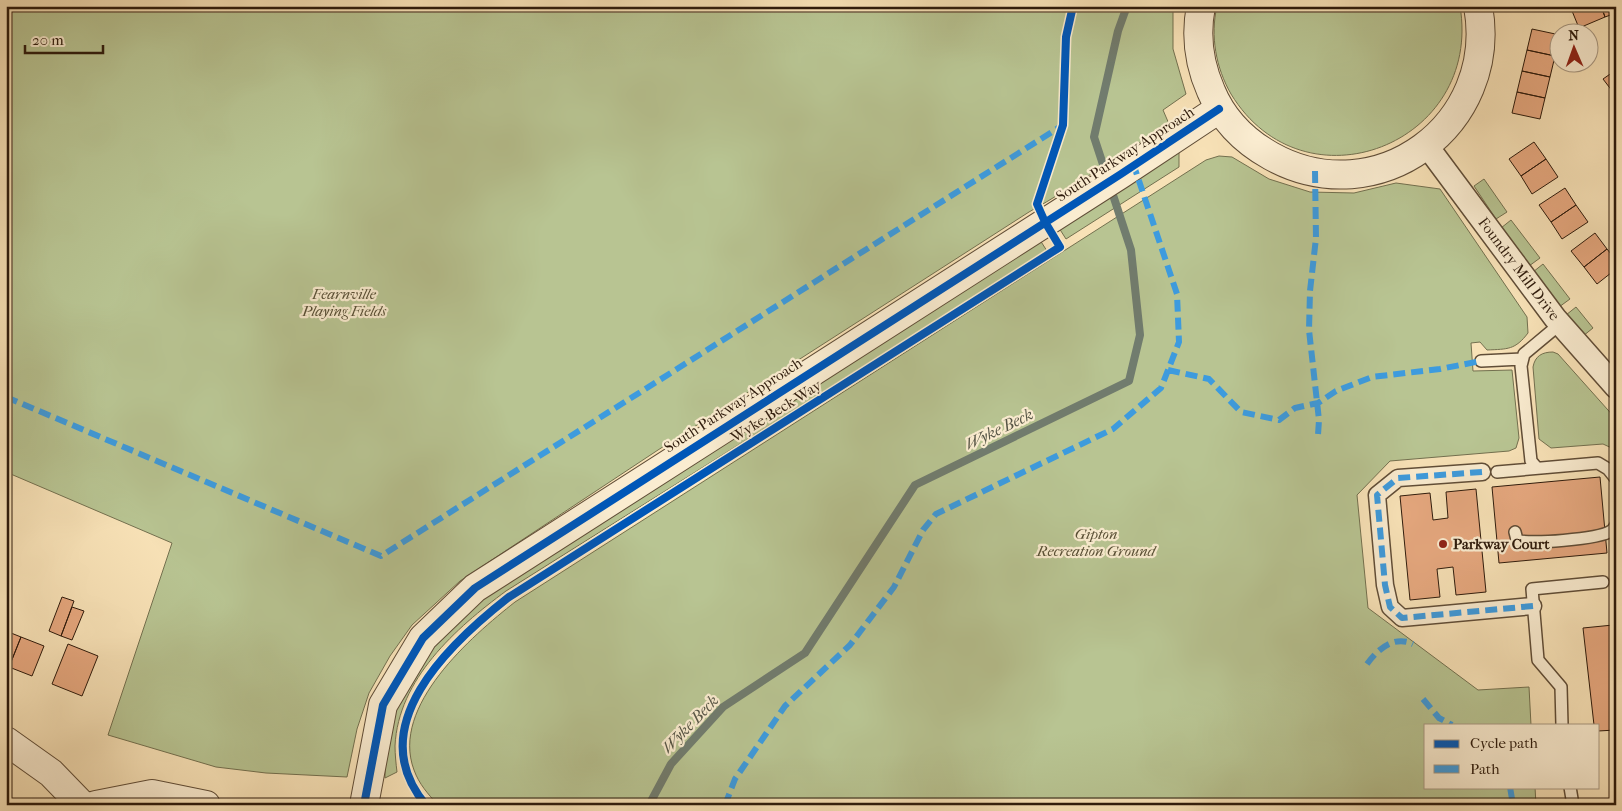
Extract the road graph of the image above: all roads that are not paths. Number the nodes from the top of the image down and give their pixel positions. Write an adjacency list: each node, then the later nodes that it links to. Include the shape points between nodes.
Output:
1 (1201, 6): 3 (street, via 1197,25 1201,68)
2 (1478, 6): 4 (street, via 1482,29 1477,73 1454,120)
3 (1219, 109): 4 (street, via 1258,149 1292,167 1339,176 1386,168); 22 (street, South Parkway Approach, via 475,588 423,638 383,705)
4 (1428, 146): 5 (street, Foundry Mill Drive)
5 (1560, 324): 6 (lane); 8 (street, Foundry Mill Drive)
6 (1522, 359): 7 (lane); 9 (lane, via 1531,461)
7 (1481, 361)
8 (1616, 387)
9 (1537, 468): 10 (lane); 11 (lane, via 1598,463)
10 (1489, 472): 15 (street, via 1398,478 1377,495 1390,607 1402,618)
11 (1616, 479)
12 (1616, 525): 13 (lane, via 1611,531 1594,536 1542,541 1522,542 1516,540)
13 (1515, 532)
14 (1603, 582): 15 (lane, via 1532,588)
15 (1534, 606): 16 (lane, via 1538,660 1561,687)
16 (1562, 724)
17 (6, 741): 19 (street, via 51,773)
18 (1570, 788): 23 (lane)
19 (82, 805)
20 (96, 805): 21 (street, via 152,794)
21 (206, 805)
22 (364, 805)
23 (1573, 805)

